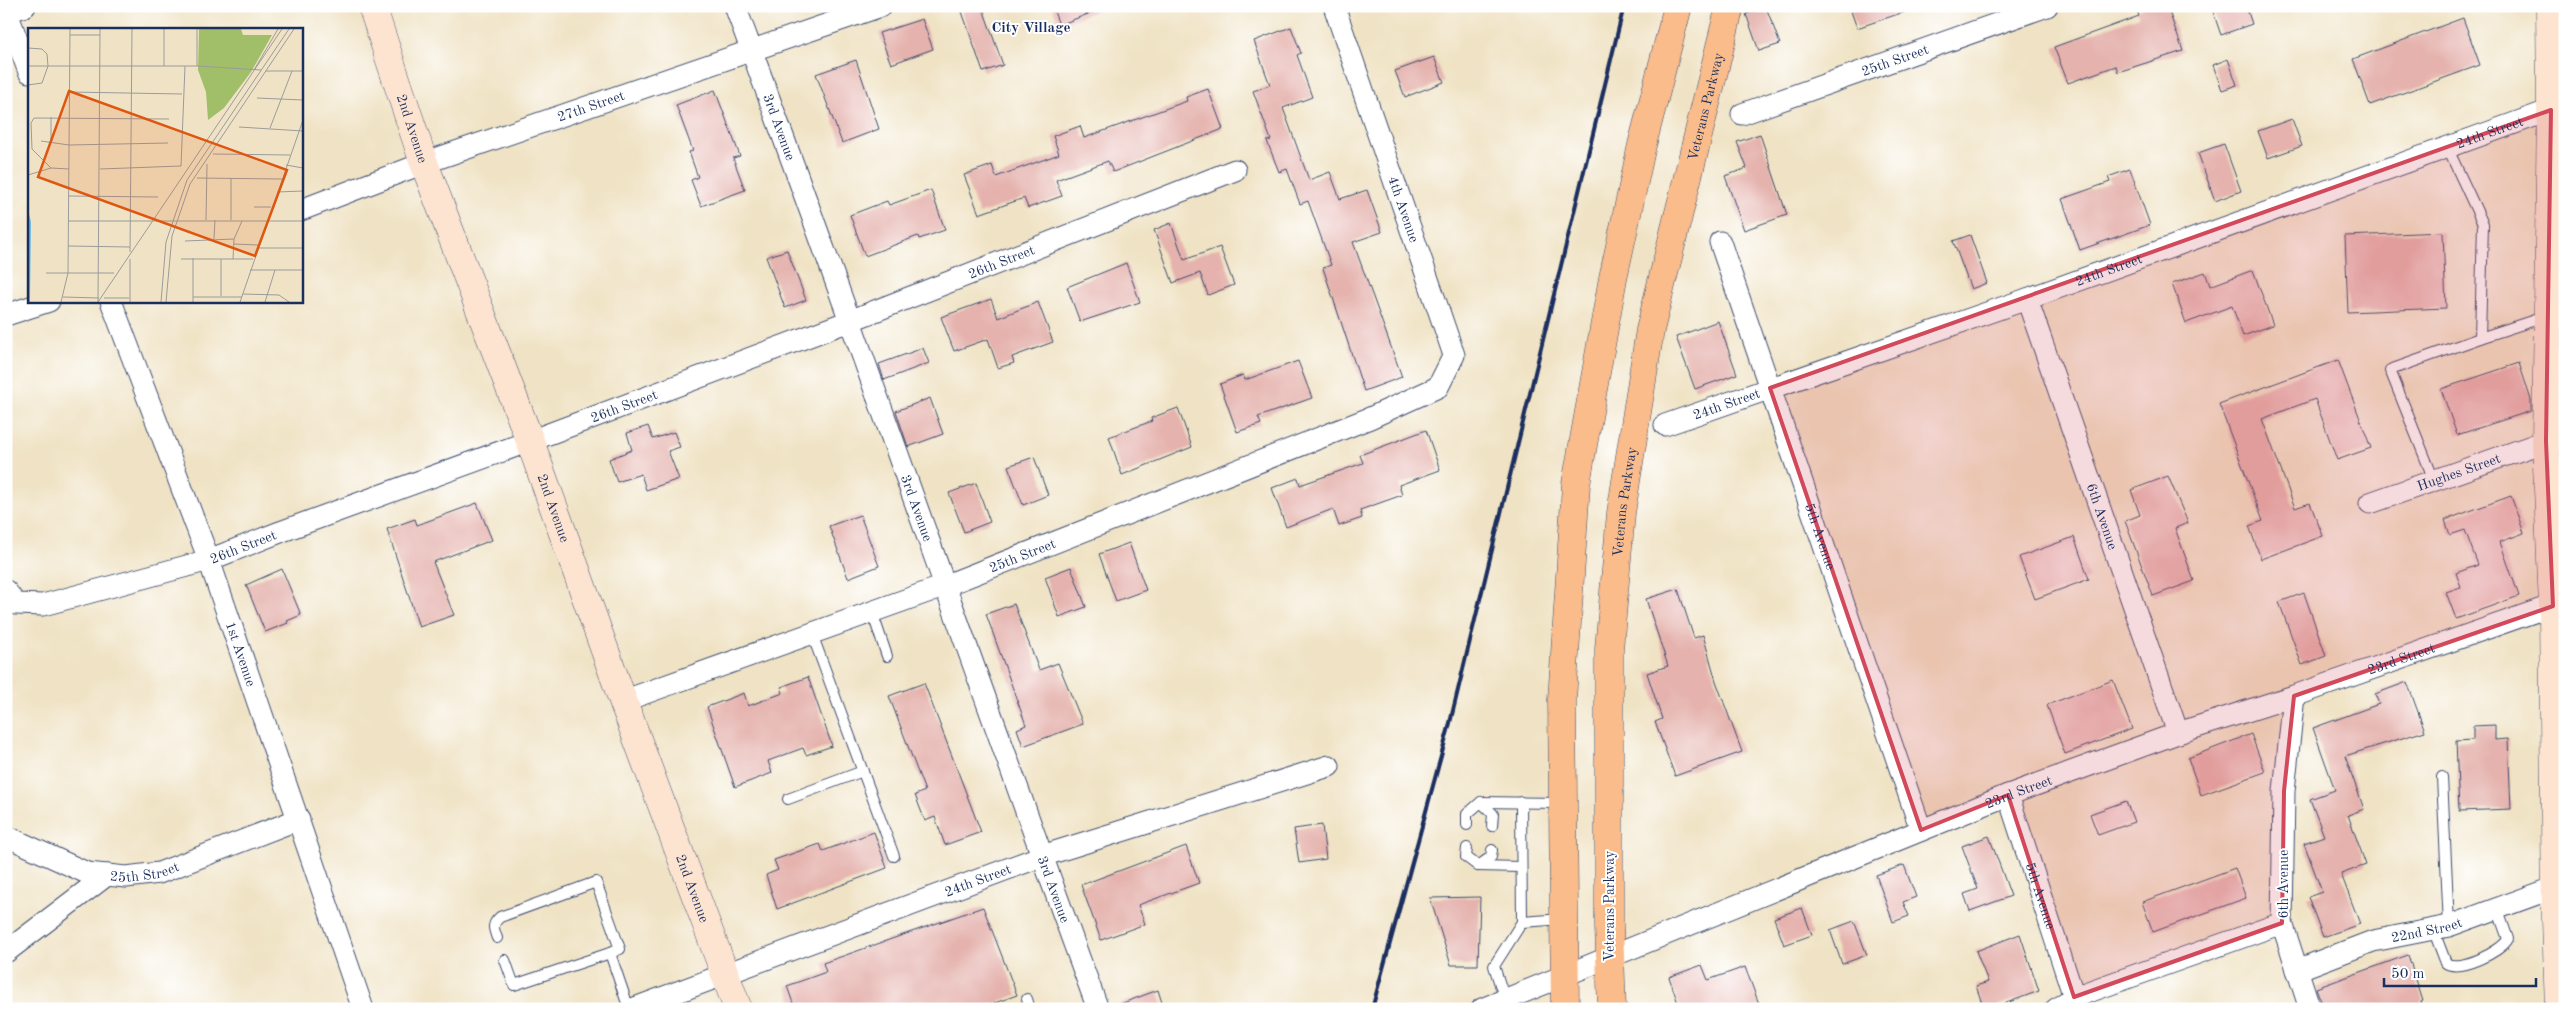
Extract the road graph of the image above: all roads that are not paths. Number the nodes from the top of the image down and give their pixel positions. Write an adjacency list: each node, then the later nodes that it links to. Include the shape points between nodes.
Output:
1 (372, 6): 15 (main road, 2nd Avenue)
2 (735, 6): 10 (street, 3rd Avenue)
3 (881, 6): 10 (street, 27th Street)
4 (1334, 6): 28 (street, 4th Avenue, via 1454,355 1438,387)
5 (1678, 6): 52 (main road, via 1642,145 1613,278 1576,484 1562,700)
6 (1730, 6): 75 (main road, Veterans Parkway, via 1650,330 1621,513 1610,649)
7 (2047, 6): 13 (street, 25th Street)
8 (2550, 6): 12 (main road)
9 (13, 9): 11 (street)
10 (752, 50): 15 (street, 27th Street); 25 (street, 3rd Avenue)
11 (28, 68)
12 (2551, 110): 14 (street, 24th Street); 19 (main road, via 2557,145)
13 (1742, 114)
14 (2447, 147): 20 (street, 24th Street); 26 (lane, via 2483,224)
15 (424, 163): 17 (street, 27th Street); 30 (main road, 2nd Avenue)
16 (1234, 170): 25 (street, 26th Street)
17 (302, 210)
18 (1720, 242): 27 (street, 5th Avenue)
19 (2557, 264): 24 (main road)
20 (2027, 300): 27 (street, 24th Street); 44 (street, 6th Avenue)
21 (46, 302): 23 (street)
22 (111, 302): 34 (street, 1st Avenue)
23 (6, 315)
24 (2549, 316): 26 (lane); 31 (main road)
25 (852, 320): 30 (street, 26th Street); 35 (street, 3rd Avenue)
26 (2480, 338): 32 (lane, via 2390,370)
27 (1770, 388): 29 (street, 24th Street); 56 (street, 5th Avenue)
28 (1416, 397): 35 (street, 25th Street)
29 (1666, 425)
30 (530, 441): 34 (street, 26th Street); 42 (main road, 2nd Avenue)
31 (2546, 441): 32 (street, Hughes Street); 37 (main road)
32 (2434, 480): 33 (street, Hughes Street)
33 (2370, 503)
34 (208, 560): 36 (street, 26th Street, via 43,604 16,604); 53 (street, 1st Avenue)
35 (944, 586): 38 (street, 25th Street); 61 (street, 3rd Avenue)
36 (7, 595)
37 (2559, 603): 41 (street, 23rd Street); 43 (main road)
38 (872, 612): 39 (street, 25th Street); 40 (lane)
39 (812, 634): 42 (street, 25th Street); 46 (lane)
40 (887, 656)
41 (2294, 696): 44 (street, 23rd Street); 70 (street, 6th Avenue, via 2284,791)
42 (623, 701): 78 (main road, 2nd Avenue)
43 (2559, 715): 65 (main road)
44 (2178, 733): 48 (street, 23rd Street)
45 (1329, 766): 61 (street, 24th Street)
46 (863, 771): 49 (lane); 60 (lane)
47 (2442, 777): 71 (lane)
48 (2008, 795): 56 (street, 23rd Street); 82 (street, 5th Avenue)
49 (788, 799)
50 (1480, 802): 51 (lane); 54 (lane, via 1467,814); 55 (lane, via 1493,814)
51 (1521, 802): 52 (lane); 63 (lane)
52 (1562, 803): 68 (main road)
53 (299, 819): 64 (street, 25th Street, via 159,873 126,877); 83 (street, 1st Avenue)
54 (1467, 825)
55 (1492, 826)
56 (1921, 830): 75 (street, 23rd Street)
57 (6, 836): 64 (street, via 87,873)
58 (1467, 848): 62 (lane, via 1466,857)
59 (1492, 850): 62 (lane, via 1491,857)
60 (894, 856)
61 (1042, 856): 78 (street, 24th Street); 86 (street, 3rd Avenue)
62 (1478, 866): 63 (lane)
63 (1520, 867): 69 (lane)
64 (107, 875): 73 (street, 25th Street)
65 (2556, 887): 66 (street, 22nd Street); 67 (main road)
66 (2498, 908): 71 (street, 22nd Street); 71 (lane, via 2508,939 2504,946 2497,952 2456,966 2446,963)
67 (2560, 917): 91 (main road)
68 (1566, 918): 69 (lane); 79 (main road)
69 (1522, 922): 80 (lane, via 1494,966)
70 (2282, 923): 77 (street, 6th Avenue); 82 (street)
71 (2441, 927): 77 (street, 22nd Street, via 2373,941)
72 (497, 938): 74 (lane, via 493,928 500,917 596,882 620,949)
73 (6, 952)
74 (610, 953): 76 (lane, via 514,985); 84 (lane)
75 (1609, 955): 79 (street, 23rd Street); 89 (main road, Veterans Parkway)
76 (505, 960)
77 (2297, 970): 90 (street, 6th Avenue)
78 (727, 974): 81 (street, 24th Street); 85 (main road, 2nd Avenue)
79 (1565, 976): 80 (street, 23rd Street); 88 (main road)
80 (1505, 1000): 87 (street, 23rd Street)
81 (664, 1003): 84 (street, 24th Street)
82 (2065, 1003)
83 (363, 1009)
84 (630, 1009)
85 (738, 1009)
86 (1098, 1009)
87 (1482, 1009)
88 (1565, 1009)
89 (1612, 1009)
90 (2310, 1009)
91 (2559, 1009)

